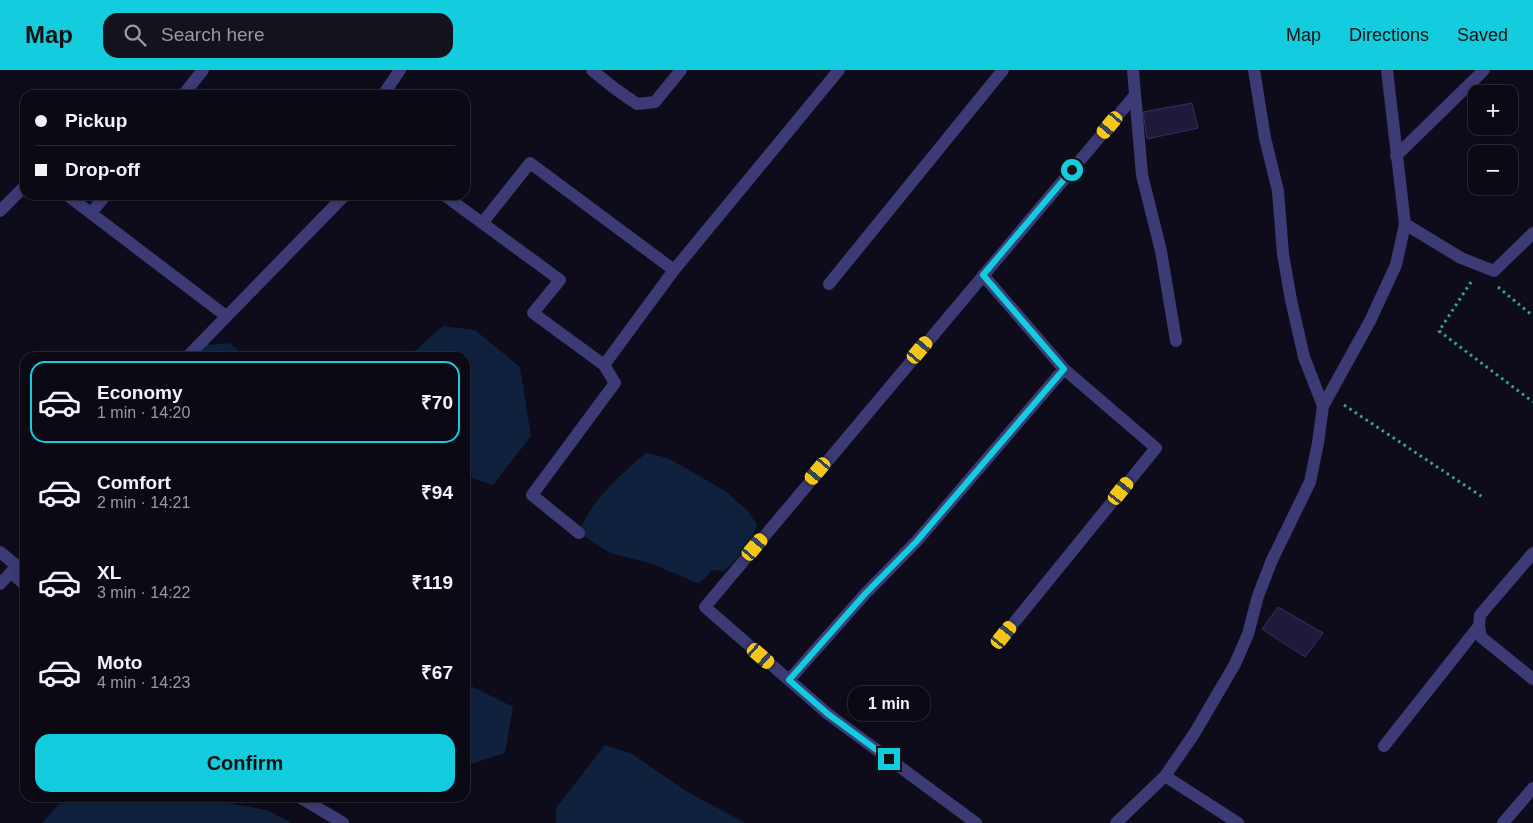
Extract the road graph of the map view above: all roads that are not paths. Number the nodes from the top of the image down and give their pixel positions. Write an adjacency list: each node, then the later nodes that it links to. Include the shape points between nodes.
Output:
1 (203, 70): 11 (street)
2 (400, 70): 12 (street)
3 (592, 70): 4 (street, via 637,104 655,102)
4 (681, 70)
5 (839, 70): 25 (street)
6 (1002, 70): 27 (street)
7 (1133, 70): 13 (street)
8 (1254, 70): 33 (street, via 1278,191 1290,300 1304,357)
9 (1387, 70): 14 (street)
10 (1484, 70): 14 (street)
11 (188, 90)
12 (387, 90)
13 (1135, 95): 26 (street); 29 (street, via 1142,175 1161,251)
14 (1396, 156): 23 (street)
15 (20, 191): 20 (street)
16 (74, 200): 21 (street)
17 (102, 200): 21 (street)
18 (340, 200): 28 (street)
19 (451, 200): 22 (street)
20 (0, 211)
21 (91, 213): 28 (street)
22 (483, 222): 25 (street, via 530,163); 31 (street, via 560,280 533,313)
23 (1405, 224): 24 (street, via 1461,258 1488,269); 33 (street, via 1396,265 1370,321)
24 (1533, 233)
25 (674, 270): 31 (street)
26 (983, 275): 32 (street); 42 (street, via 705,607)
27 (829, 284)
28 (226, 316): 30 (street)
29 (1176, 341)
30 (192, 352)
31 (604, 366): 34 (street, via 615,382 532,495)
32 (1064, 369): 40 (street, via 1156,448); 42 (street, via 916,542)
33 (1326, 400): 44 (street, via 1310,482 1272,560 1248,634 1235,664)
34 (579, 533)
35 (0, 552): 37 (street)
36 (1533, 553): 39 (street, via 1480,615)
37 (18, 565): 38 (street)
38 (0, 584)
39 (1479, 626): 41 (street, via 1481,637); 43 (street)
40 (1004, 635)
41 (1533, 679)
42 (789, 680): 48 (street, via 828,714)
43 (1384, 746)
44 (1165, 776): 49 (street); 50 (street)
45 (1533, 788): 51 (street)
46 (308, 802): 47 (street)
47 (343, 823)
48 (976, 823)
49 (1116, 823)
50 (1238, 823)
51 (1503, 823)

